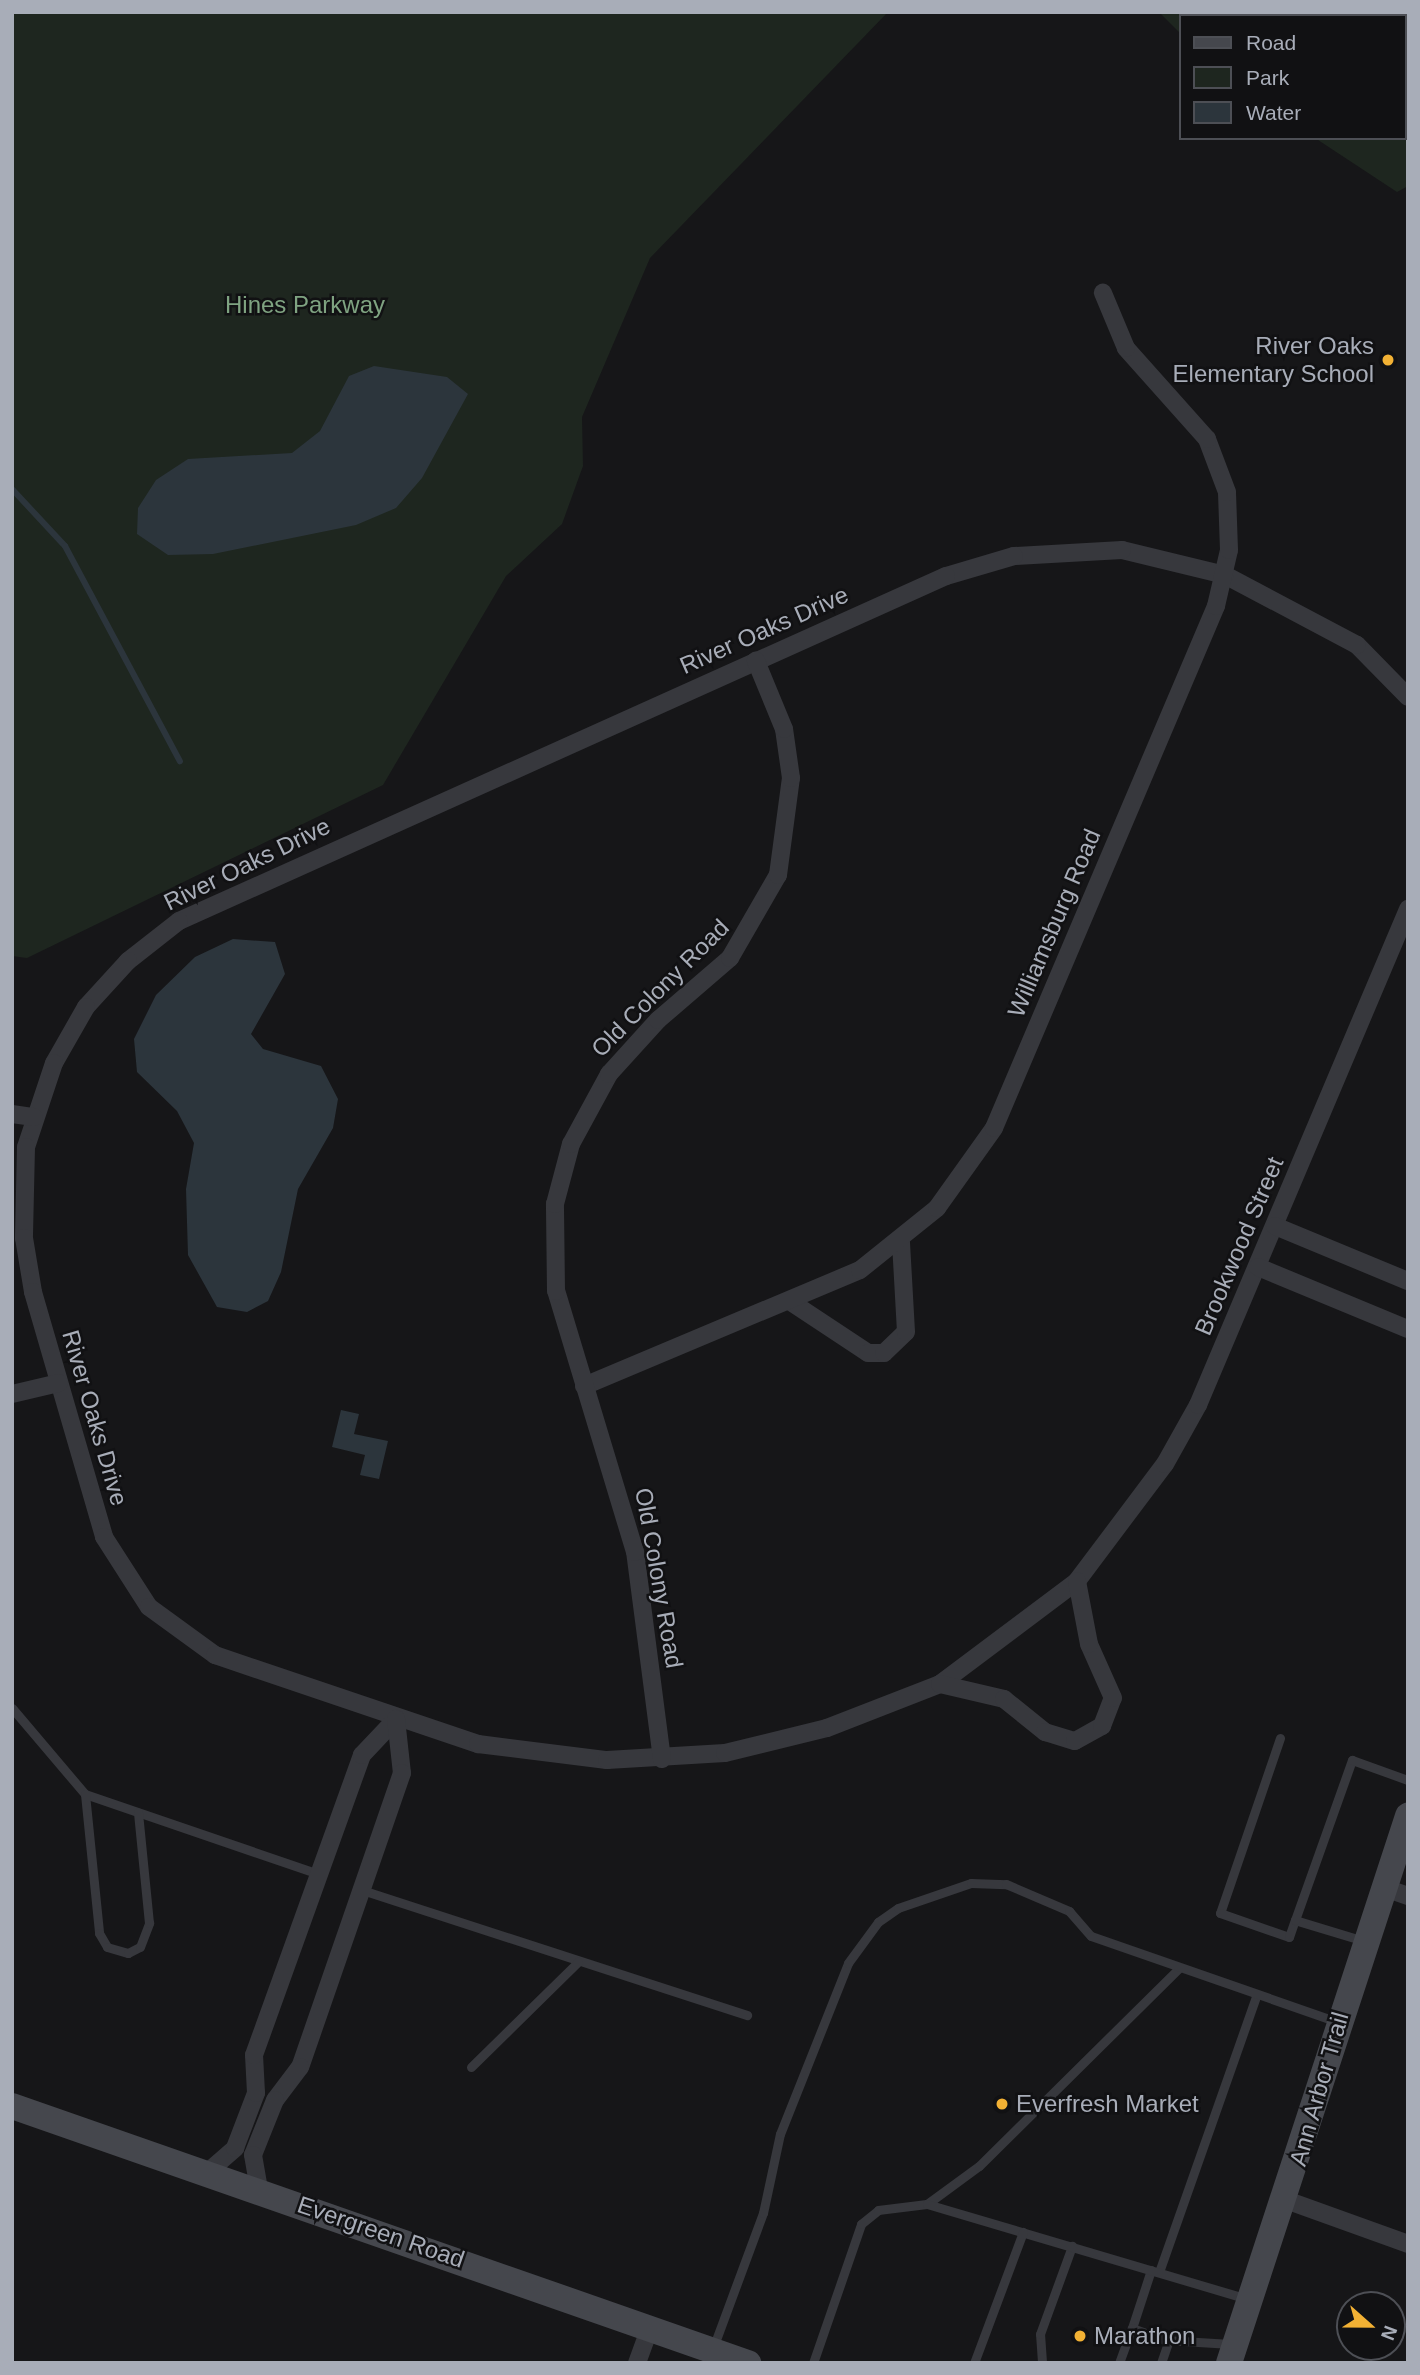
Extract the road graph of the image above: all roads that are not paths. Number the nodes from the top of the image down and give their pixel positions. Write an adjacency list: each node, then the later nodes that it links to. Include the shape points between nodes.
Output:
1 (1103, 293): 2 (street, Williamsburg Road, via 1126,348 1191,415 1218,465 1231,520)
2 (1225, 575): 3 (street, River Oaks Drive, via 1122,550 1014,556 946,576); 4 (street, via 1357,645); 9 (street, Williamsburg Road, via 993,1128 968,1170)
3 (756, 661): 7 (street, River Oaks Drive, via 179,921 128,961 86,1007 54,1063); 15 (street, Old Colony Road, via 777,705 788,753 785,851 745,940 625,1053 571,1144 555,1204 553,1264 563,1326)
4 (1408, 697)
5 (1408, 909): 8 (street, Brookwood Street)
6 (12, 1114): 7 (street)
7 (34, 1117): 14 (street, River Oaks Drive, via 24,1167 24,1238)
8 (1275, 1226): 10 (street, Brookwood Street); 11 (street)
9 (901, 1242): 12 (street, Williamsburg Road, via 860,1270); 12 (street, via 906,1332 884,1353 868,1353)
10 (1258, 1267): 13 (street); 17 (street, Brookwood Street, via 1185,1432)
11 (1408, 1281)
12 (791, 1302): 15 (street, Williamsburg Road)
13 (1408, 1329)
14 (59, 1383): 16 (street); 20 (street, River Oaks Drive, via 104,1537 149,1607 215,1655)
15 (584, 1386): 22 (street, Old Colony Road, via 635,1552)
16 (12, 1394)
17 (1077, 1581): 18 (street, Brookwood Street); 18 (street, via 1089,1644 1113,1698 1102,1726 1075,1741 1045,1732 1004,1699)
18 (940, 1684): 22 (street, Brookwood Street, via 790,1739)
19 (12, 1708): 24 (lane)
20 (396, 1718): 22 (street, Brookwood Street, via 543,1755); 27 (street, via 362,1755); 29 (street, via 402,1773)
21 (1280, 1738): 31 (lane, via 1220,1913 1289,1937)
22 (662, 1759)
23 (1408, 1780): 31 (lane, via 1352,1760)
24 (85, 1794): 25 (lane); 25 (lane, via 99,1933 107,1947 128,1953 140,1947 149,1923)
25 (138, 1813): 27 (lane)
26 (1408, 1816): 28 (street, Ann Arbor Trail)
27 (319, 1874): 40 (street, via 254,2055 256,2093 235,2148)
28 (1382, 1887): 30 (street); 32 (street, Ann Arbor Trail)
29 (362, 1890): 33 (lane); 41 (street, via 300,2067 275,2100 253,2155)
30 (1408, 1896)
31 (1295, 1920): 32 (lane)
32 (1364, 1941): 37 (street, Ann Arbor Trail)
33 (578, 1962): 36 (lane, via 611,1967); 38 (lane)
34 (1179, 1968): 35 (lane); 43 (lane, via 986,2160); 52 (lane, via 1091,1936 1069,1911 989,1880 898,1909 878,1922 848,1963 780,2134 763,2214)
35 (1256, 1997): 37 (lane); 47 (lane)
36 (747, 2015)
37 (1338, 2022): 42 (street, Ann Arbor Trail)
38 (471, 2067)
39 (12, 2106): 40 (street, Evergreen Road)
40 (209, 2172): 41 (street, Evergreen Road)
41 (259, 2189): 49 (street, Evergreen Road)
42 (1286, 2200): 45 (street); 48 (street, Ann Arbor Trail)
43 (927, 2204): 44 (lane); 57 (lane, via 878,2210 861,2224)
44 (1023, 2232): 46 (lane); 58 (lane)
45 (1408, 2244)
46 (1072, 2246): 47 (lane); 54 (lane, via 1040,2334)
47 (1155, 2271): 48 (lane); 50 (lane)
48 (1252, 2301): 53 (street, Ann Arbor Trail)
49 (650, 2327): 52 (street, Evergreen Road); 55 (street)
50 (1132, 2328): 51 (lane); 59 (lane)
51 (1169, 2340): 53 (lane); 60 (lane)
52 (712, 2351): 56 (street, Evergreen Road)
53 (1235, 2357)
54 (1043, 2362)
55 (637, 2363)
56 (748, 2363)
57 (813, 2363)
58 (974, 2363)
59 (1119, 2363)
60 (1161, 2363)

